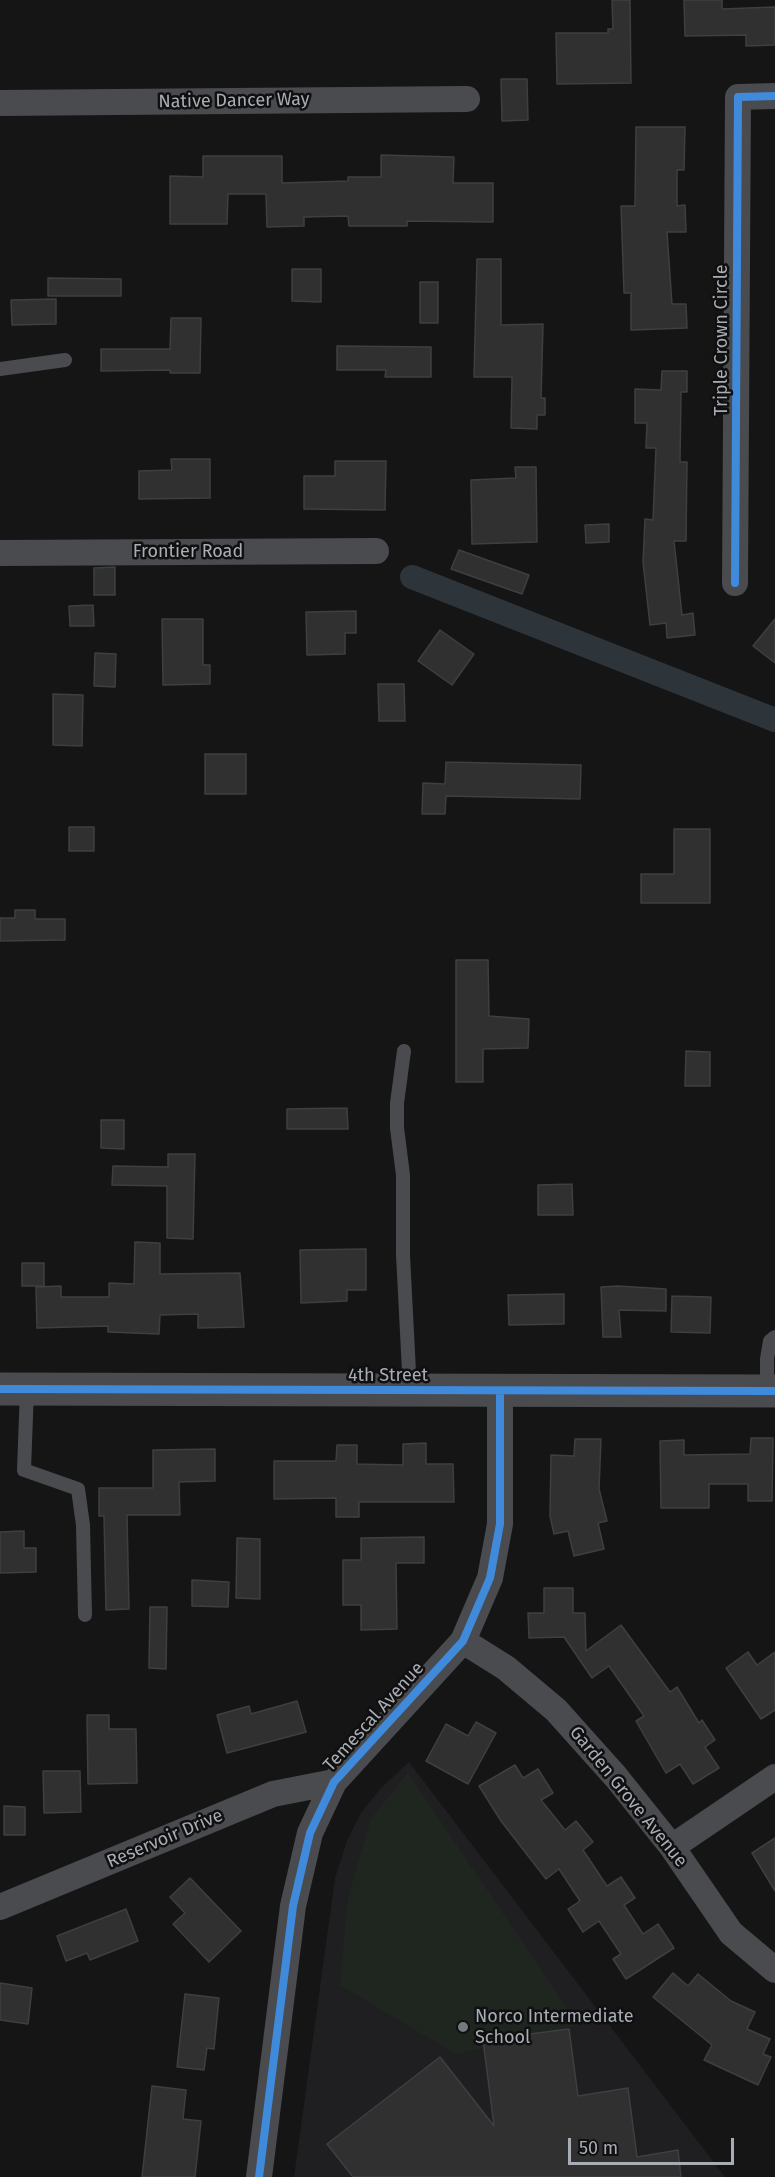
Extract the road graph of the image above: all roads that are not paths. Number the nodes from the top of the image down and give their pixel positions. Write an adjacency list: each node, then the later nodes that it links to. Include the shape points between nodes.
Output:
1 (775, 96): 8 (street, Triple Crown Circle, via 738,97)
2 (467, 99): 3 (street, Native Dancer Way)
3 (0, 103)
4 (65, 360): 5 (lane)
5 (0, 369)
6 (376, 551): 7 (street, Frontier Road)
7 (0, 554)
8 (735, 583)
9 (404, 1051): 12 (lane, via 397,1128 403,1175)
10 (775, 1337): 13 (lane, via 770,1341 766,1359)
11 (14, 1389): 12 (street, 4th Street); 15 (lane, via 24,1470 78,1489)
12 (410, 1391): 14 (street, 4th Street)
13 (771, 1391): 14 (street, 4th Street)
14 (500, 1392): 16 (street, Temescal Avenue, via 500,1524 490,1578)
15 (86, 1615)
16 (464, 1641): 18 (street, Temescal Avenue); 19 (street, Garden Grove Avenue, via 506,1668 556,1710)
17 (775, 1777): 19 (street)
18 (334, 1782): 20 (street, Reservoir Drive, via 273,1794); 22 (street, Temescal Avenue, via 310,1833 293,1906)
19 (672, 1847): 21 (street, Garden Grove Avenue, via 731,1933)
20 (0, 1907)
21 (775, 1970)
22 (259, 2177)

